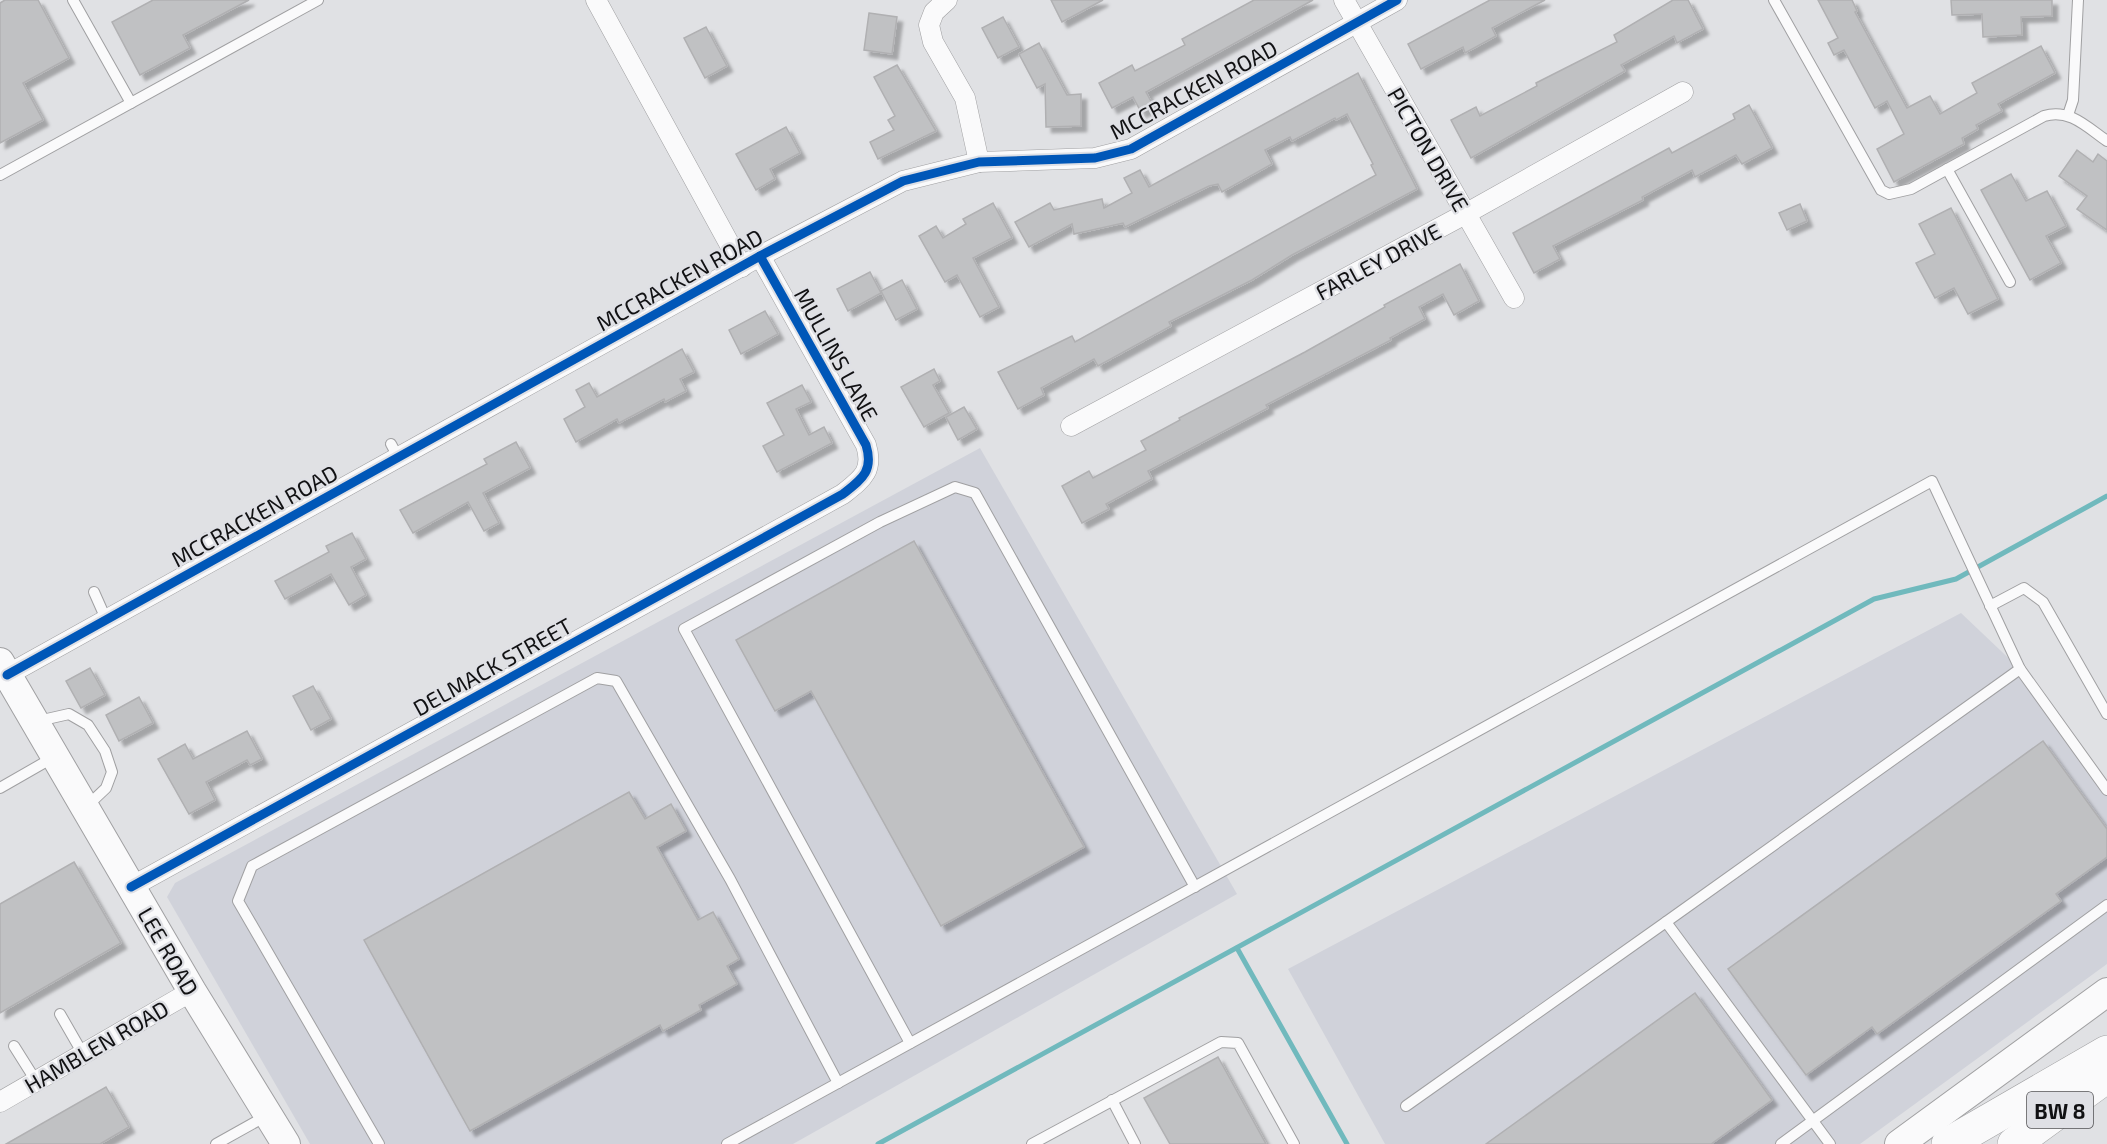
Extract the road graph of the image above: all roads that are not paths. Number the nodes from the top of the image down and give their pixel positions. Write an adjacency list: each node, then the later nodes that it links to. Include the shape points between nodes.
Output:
1 (73, 0): 11 (lane)
2 (318, 0): 11 (lane)
3 (596, 0): 19 (street)
4 (947, 0): 14 (street, via 934,12 929,25 933,42 965,98)
5 (1344, 0): 9 (street, PICTON DRIVE)
6 (1397, 0): 9 (street, MCCRACKEN ROAD)
7 (1774, 0): 15 (lane, via 1881,190 1900,193)
8 (2078, 0): 12 (lane, via 2073,100)
9 (1356, 23): 14 (street, MCCRACKEN ROAD, via 1131,149 1095,158); 17 (street, PICTON DRIVE)
10 (1683, 93): 17 (street, FARLEY DRIVE)
11 (131, 103): 16 (lane)
12 (2068, 115): 13 (lane); 15 (lane, via 2056,112 2044,116)
13 (2107, 141)
14 (979, 162): 18 (street, MCCRACKEN ROAD, via 903,181)
15 (1947, 170): 20 (lane)
16 (0, 175)
17 (1467, 213): 21 (street, PICTON DRIVE); 22 (street, FARLEY DRIVE)
18 (760, 256): 19 (street, MCCRACKEN ROAD); 23 (street, MULLINS LANE, via 866,445 870,459)
19 (742, 267): 25 (street, MCCRACKEN ROAD, via 394,450)
20 (2010, 282)
21 (1514, 298)
22 (1071, 426)
23 (866, 473): 37 (street, DELMACK STREET, via 843,494)
24 (207, 538): 25 (lane)
25 (217, 557): 28 (street, MCCRACKEN ROAD)
26 (94, 592): 28 (lane)
27 (1990, 606): 30 (lane); 31 (lane, via 2024,588 2043,602); 38 (lane, via 1932,481)
28 (106, 619): 29 (street, MCCRACKEN ROAD)
29 (4, 669): 32 (main road, LEE ROAD)
30 (2020, 669): 35 (lane); 40 (lane)
31 (2107, 714)
32 (36, 722): 33 (main road, LEE ROAD); 36 (lane, via 69,714 88,725 105,751 112,772 106,788)
33 (56, 756): 34 (lane); 36 (main road, LEE ROAD)
34 (0, 788)
35 (2107, 790)
36 (86, 807): 37 (main road, LEE ROAD)
37 (131, 887): 41 (main road, LEE ROAD)
38 (1195, 887): 44 (lane); 44 (lane, via 975,493 955,487 880,522 684,629)
39 (2107, 905): 55 (lane)
40 (1666, 922): 53 (lane); 55 (lane)
41 (192, 991): 47 (street, HAMBLEN ROAD); 54 (main road, LEE ROAD)
42 (2107, 992): 65 (main road)
43 (60, 1014): 47 (lane)
44 (910, 1043): 50 (lane)
45 (14, 1046): 49 (lane)
46 (2107, 1052): 66 (highway)
47 (83, 1054): 49 (street, HAMBLEN ROAD)
48 (2107, 1076): 67 (highway, BW 8)
49 (36, 1081): 52 (street, HAMBLEN ROAD)
50 (838, 1083): 58 (lane, via 730,879 616,681 597,678 252,866 238,902); 59 (lane)
51 (1112, 1100): 60 (lane); 61 (lane); 62 (lane, via 1221,1042 1238,1043)
52 (0, 1102)
53 (1406, 1107)
54 (268, 1114): 56 (lane); 57 (main road, LEE ROAD)
55 (1813, 1120): 63 (lane); 64 (lane)
56 (216, 1144)
57 (286, 1144)
58 (379, 1144)
59 (727, 1144)
60 (1032, 1144)
61 (1136, 1144)
62 (1294, 1144)
63 (1781, 1144)
64 (1830, 1144)
65 (1899, 1144)
66 (1948, 1144)
67 (2014, 1144)

